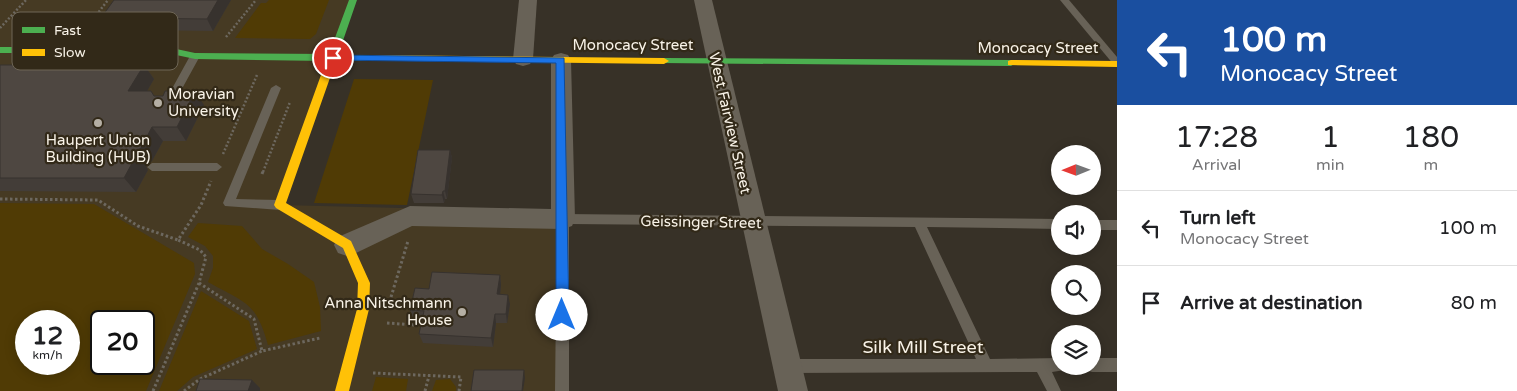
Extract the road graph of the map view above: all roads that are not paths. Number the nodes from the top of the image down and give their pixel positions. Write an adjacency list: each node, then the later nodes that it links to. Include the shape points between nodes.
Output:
1 (353, 0): 7 (street)
2 (528, 0): 8 (street)
3 (703, 0): 10 (street, West Fairview Street)
4 (1064, 0): 11 (lane)
5 (178, 52): 6 (street, Monocacy Street)
6 (195, 56): 7 (street, Monocacy Street); 13 (lane)
7 (333, 58): 8 (street, Monocacy Street); 16 (street)
8 (524, 59): 9 (street, Monocacy Street)
9 (561, 60): 10 (street, Monocacy Street); 17 (street)
10 (716, 61): 11 (street, Monocacy Street); 18 (street, West Fairview Street)
11 (1117, 64)
12 (276, 88): 16 (lane, via 229,204)
13 (168, 105)
14 (152, 167): 15 (lane)
15 (217, 167)
16 (280, 205): 23 (street)
17 (563, 219): 18 (lane, Geissinger Street); 23 (street, Geissinger Street, via 410,216); 31 (lane)
18 (753, 223): 19 (lane, Geissinger Street); 28 (street, West Fairview Street)
19 (919, 223): 20 (lane, Geissinger Street); 24 (lane)
20 (1051, 224)
21 (1101, 225): 22 (lane)
22 (1117, 225)
23 (347, 245): 30 (street, via 364,283 363,309)
24 (986, 365): 25 (lane, Silk Mill Street); 28 (lane, Silk Mill Street)
25 (1042, 365): 26 (lane, Silk Mill Street); 33 (lane)
26 (1051, 365)
27 (1101, 365): 29 (lane)
28 (787, 366): 32 (street, West Fairview Street)
29 (1117, 366)
30 (342, 391)
31 (562, 391)
32 (793, 391)
33 (1054, 391)

